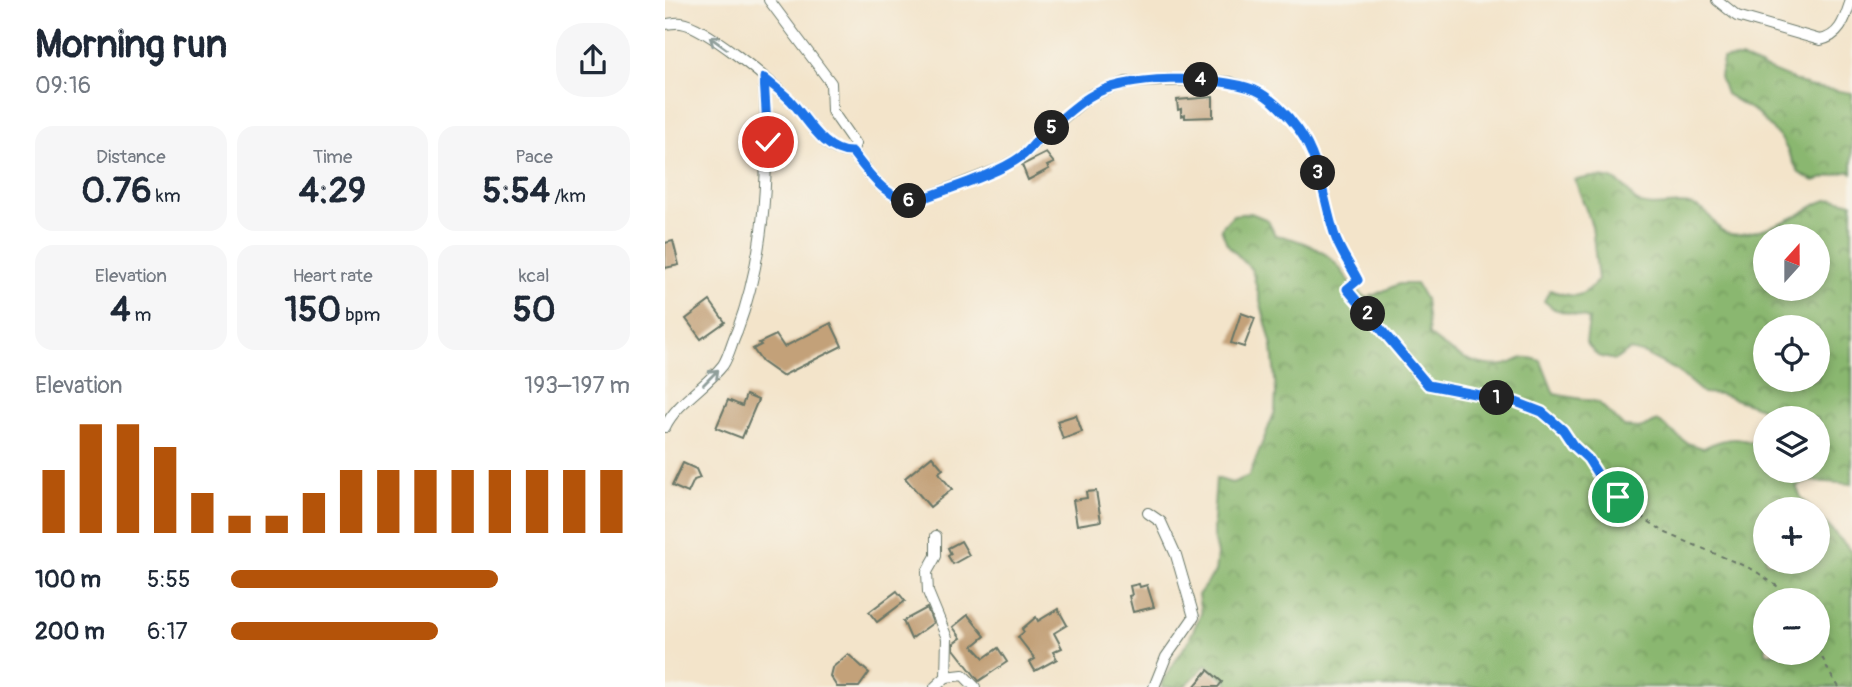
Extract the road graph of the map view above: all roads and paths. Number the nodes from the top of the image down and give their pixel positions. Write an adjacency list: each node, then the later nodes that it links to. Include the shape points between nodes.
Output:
1 (769, 0): 7 (street, via 831,83 832,111 855,144)
2 (1717, 0): 3 (street, via 1737,16 1820,40 1838,31)
3 (1851, 0)
4 (665, 24): 5 (street, one-way to 4, via 712,38 682,23)
5 (764, 78): 7 (street, via 828,144); 8 (street, one-way to 5, via 724,364 741,318 758,253 768,142)
6 (1258, 91): 7 (street, via 1229,82 1127,82 1091,95 1023,156 919,200 907,201 889,193); 11 (path, via 1298,128 1312,151 1340,251 1358,280 1347,289 1428,385 1516,402 1542,412 1588,459 1607,489 1633,511 1666,533 1754,570)
7 (852, 152)
8 (665, 427)
9 (1148, 513): 16 (street, via 1161,522 1194,617 1166,657)
10 (936, 536): 13 (street, via 936,556 927,572 928,592 947,638)
11 (1779, 588)
12 (1826, 665): 17 (path)
13 (946, 677): 14 (street); 15 (street, via 963,674)
14 (935, 687)
15 (975, 687)
16 (1154, 687)
17 (1839, 687)

